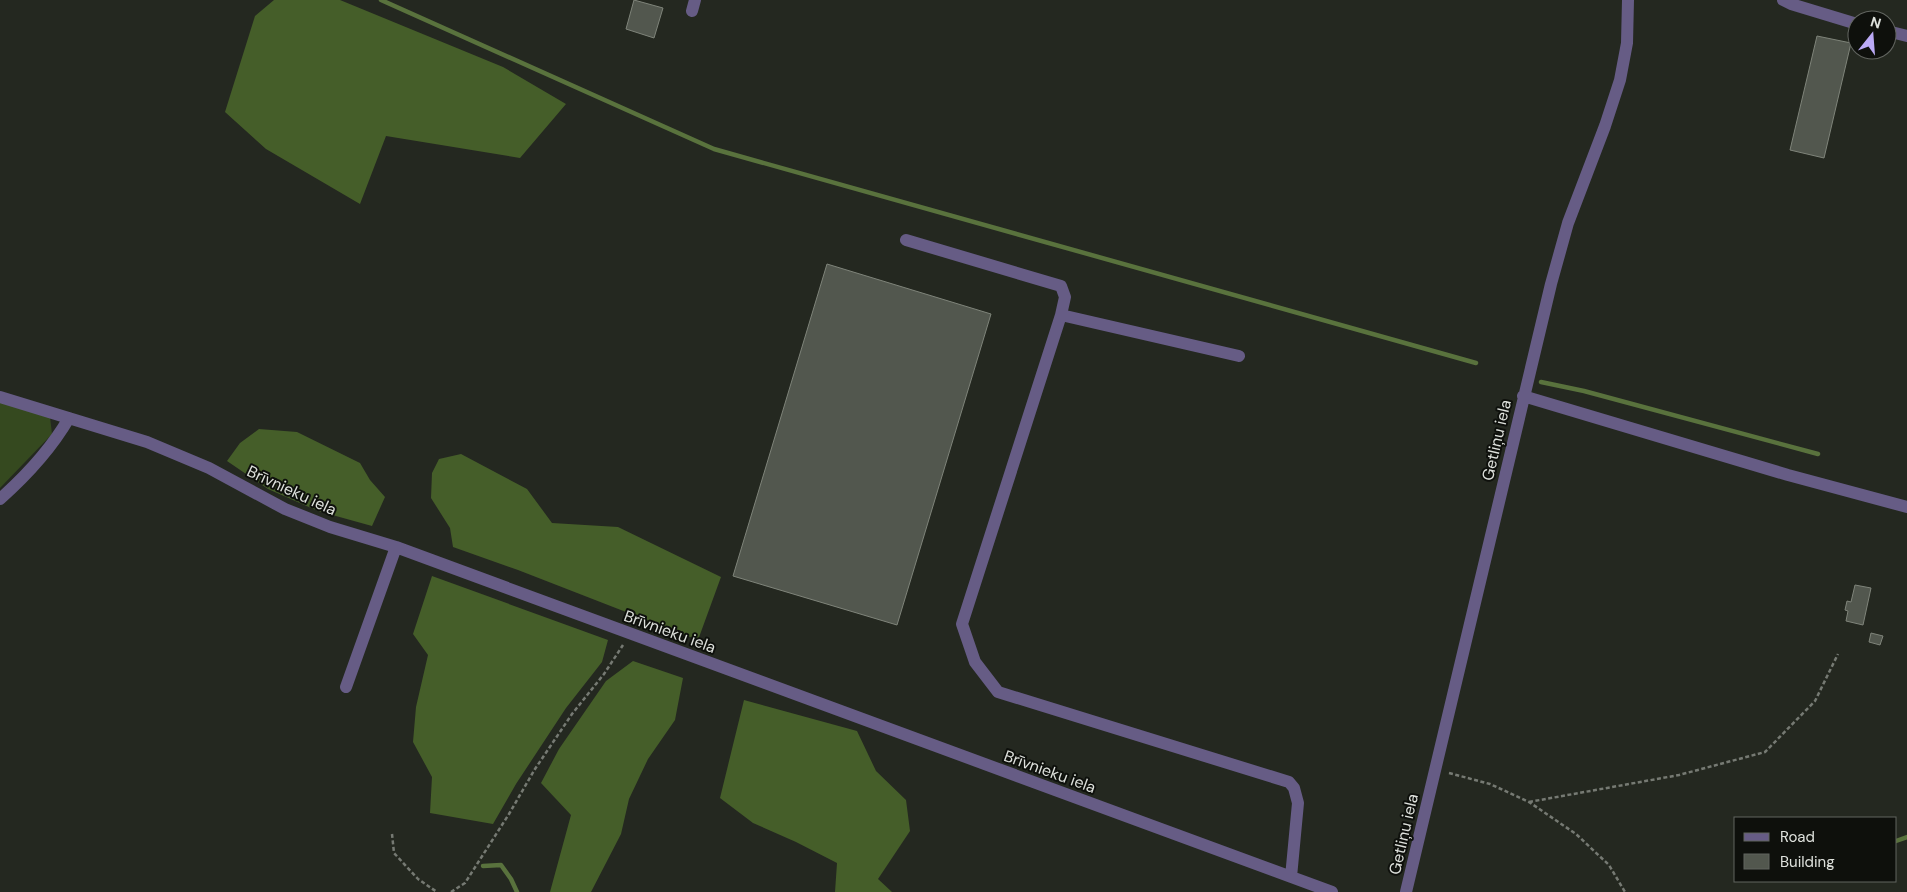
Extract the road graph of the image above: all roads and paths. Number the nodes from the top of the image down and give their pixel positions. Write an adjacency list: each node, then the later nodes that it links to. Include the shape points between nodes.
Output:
1 (1628, 0): 7 (street, Getliņu iela, via 1627,42 1620,80 1568,223)
2 (1783, 0): 3 (street)
3 (1847, 21)
4 (906, 240): 5 (street, via 1061,286 1065,297)
5 (1061, 315): 6 (street); 19 (street, via 962,624 975,662 998,692 1289,782 1298,803)
6 (1240, 356)
7 (1523, 396): 11 (street); 16 (street, Getliņu iela)
8 (0, 397): 9 (street, Brīvnieku iela)
9 (69, 418): 10 (street, via 58,437 22,480); 12 (street, Brīvnieku iela, via 146,442 209,468 285,509)
10 (0, 499)
11 (1907, 507)
12 (396, 547): 13 (street, Brīvnieku iela); 15 (street)
13 (630, 634): 19 (street, Brīvnieku iela); 21 (path, via 535,769 465,883)
14 (1838, 654): 17 (path, via 1815,701 1765,752 1679,775)
15 (346, 687)
16 (1435, 769): 17 (path, via 1490,784); 23 (street, Getliņu iela)
17 (1529, 802): 24 (path, via 1576,834 1609,866)
18 (392, 834): 20 (path, via 394,853 418,879)
19 (1291, 877): 22 (street, Brīvnieku iela)
20 (437, 892)
21 (451, 892)
22 (1332, 892)
23 (1406, 892)
24 (1625, 892)

